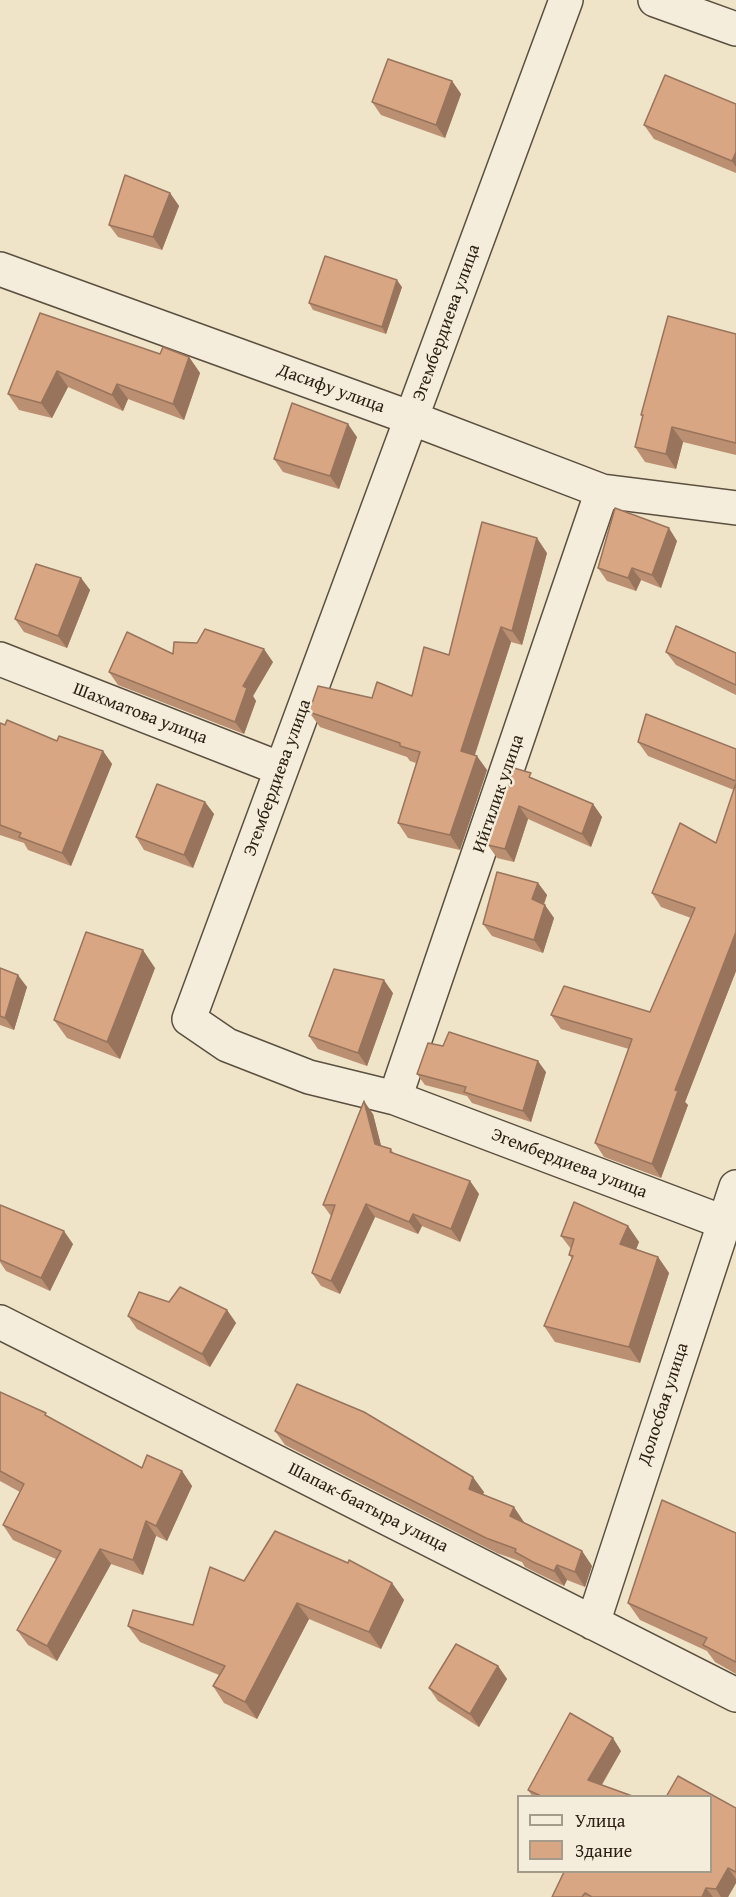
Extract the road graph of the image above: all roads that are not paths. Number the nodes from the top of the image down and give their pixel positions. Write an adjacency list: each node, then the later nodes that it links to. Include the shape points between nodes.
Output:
1 (566, 0): 5 (street, Эгембердиева улица)
2 (655, 0): 3 (street)
3 (736, 29)
4 (0, 269): 5 (street, Дасифу улица)
5 (411, 418): 6 (street, Дасифу улица); 9 (street, Эгембердиева улица)
6 (602, 490): 7 (street, Дасифу улица); 10 (street, Ийгилик улица)
7 (736, 508)
8 (0, 659): 9 (street, Шахматова улица)
9 (281, 769): 10 (street, Эгембердиева улица, via 189,1019 228,1045 309,1077)
10 (395, 1098): 12 (street, Эгембердиева улица)
11 (736, 1187): 12 (street, Долосбая улица)
12 (723, 1222): 14 (street, Долосбая улица)
13 (0, 1322): 14 (street, Шапак-баатыра улица)
14 (593, 1623): 15 (street, Шапак-баатыра улица)
15 (736, 1695)

